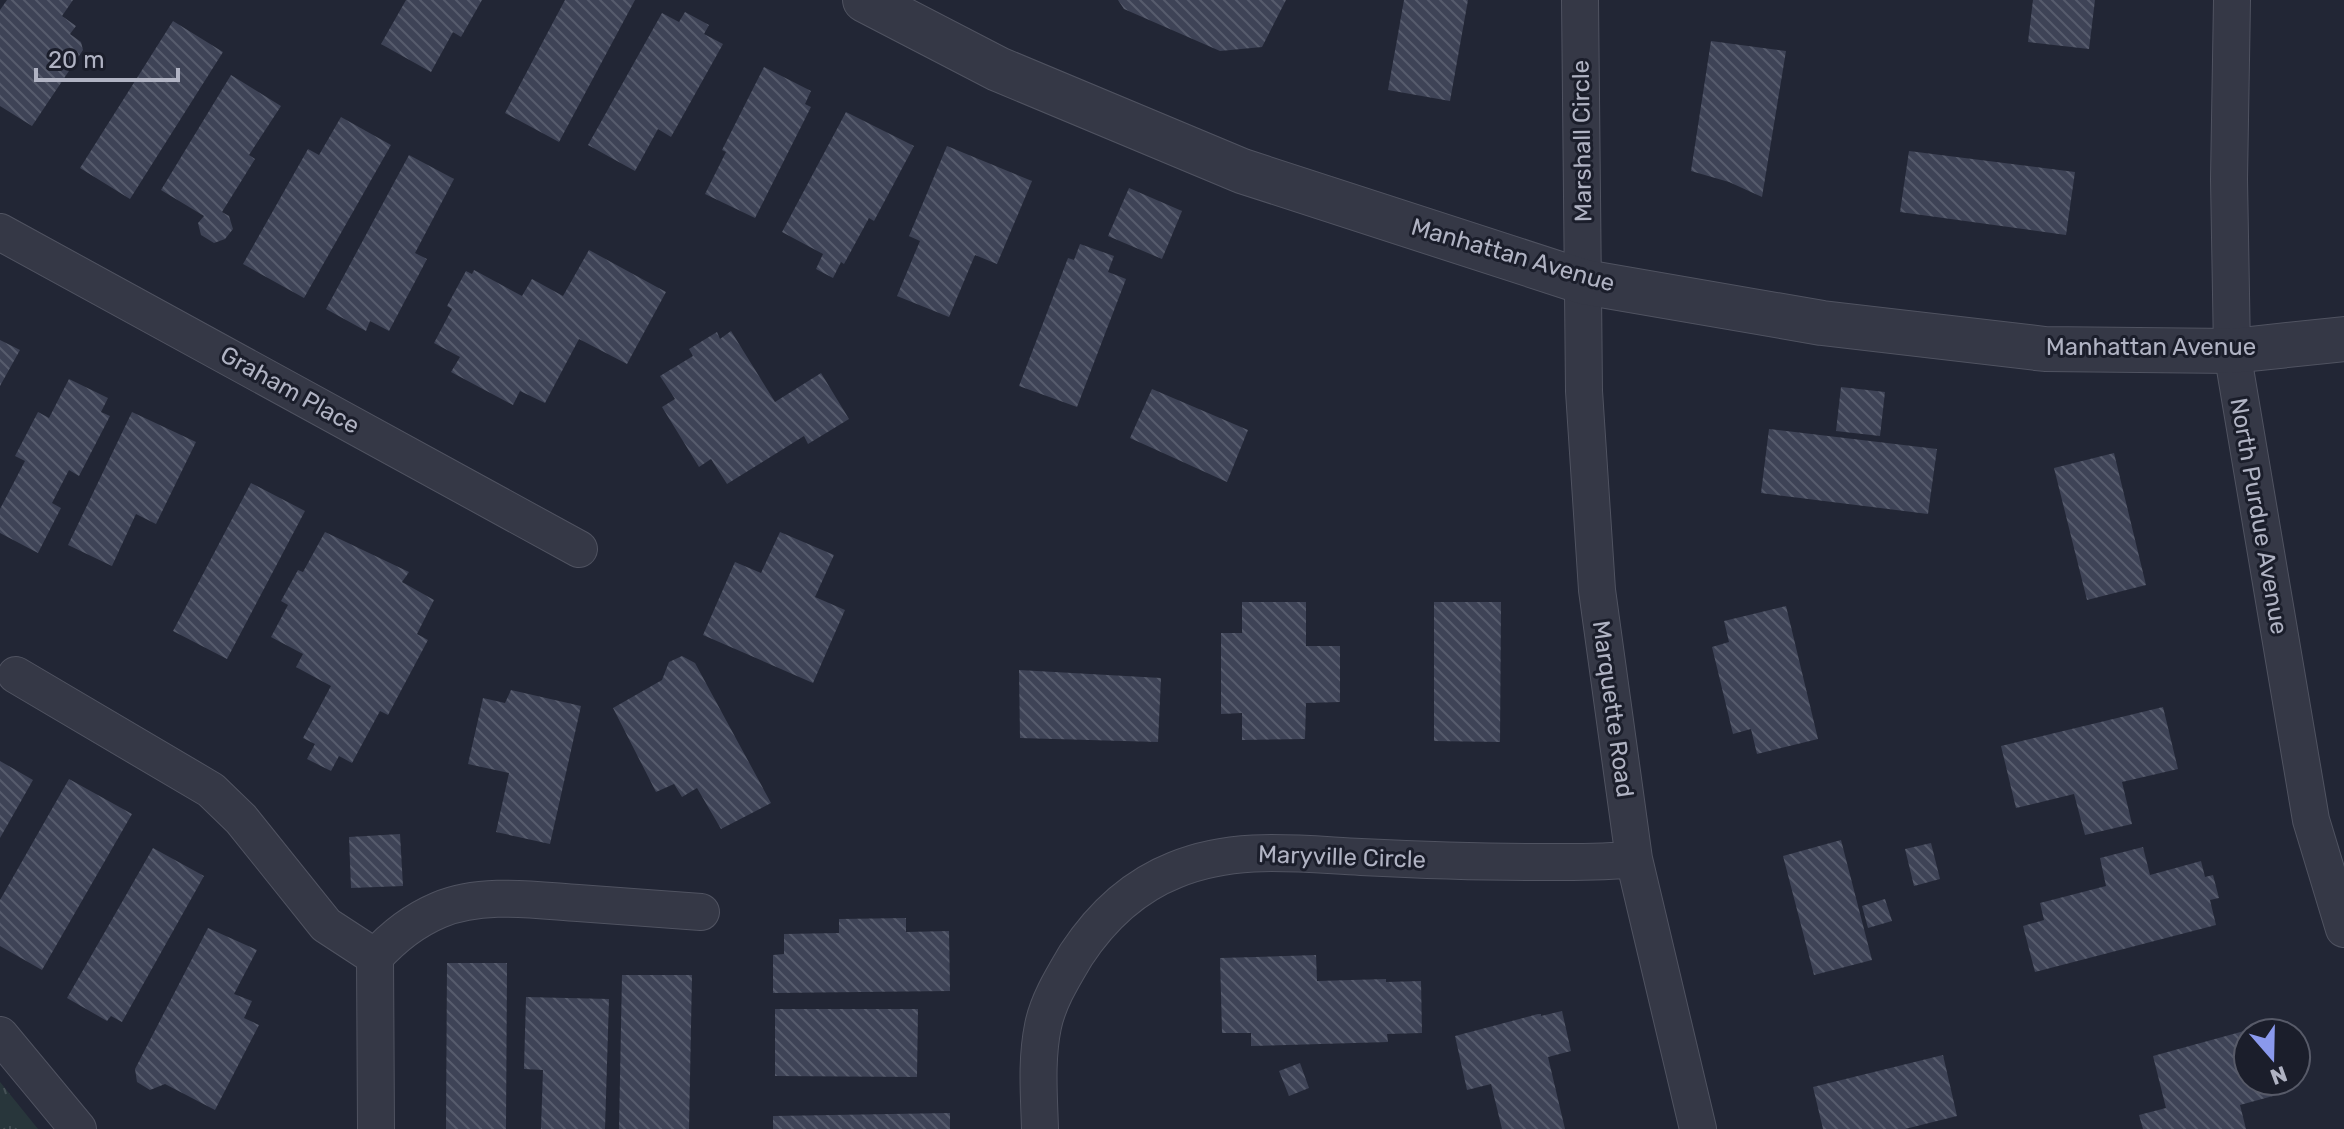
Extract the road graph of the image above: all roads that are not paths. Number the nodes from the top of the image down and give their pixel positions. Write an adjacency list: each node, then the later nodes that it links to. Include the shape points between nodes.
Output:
1 (865, 0): 5 (street, Manhattan Avenue, via 998,69 1242,171)
2 (1580, 0): 5 (street, Marshall Circle)
3 (2232, 0): 7 (street, North Purdue Avenue)
4 (0, 232): 8 (street, Graham Place)
5 (1584, 282): 7 (street, Manhattan Avenue, via 1822,323 2045,349); 10 (street, Marquette Road, via 1584,391 1597,590)
6 (2344, 339): 7 (street, Manhattan Avenue)
7 (2232, 351): 12 (street, North Purdue Avenue, via 2311,820)
8 (579, 549)
9 (16, 675): 13 (street, via 211,790 241,819 326,925)
10 (1634, 859): 17 (street, Maryville Circle, via 1471,862 1261,852 1176,869 1119,903 1090,934 1056,989 1043,1024 1038,1066); 18 (street, Marquette Road)
11 (701, 912): 13 (street, via 517,899 470,902 417,921)
12 (2344, 929)
13 (375, 957): 16 (street)
14 (0, 1035): 15 (street)
15 (78, 1129)
16 (376, 1129)
17 (1040, 1129)
18 (1698, 1129)

